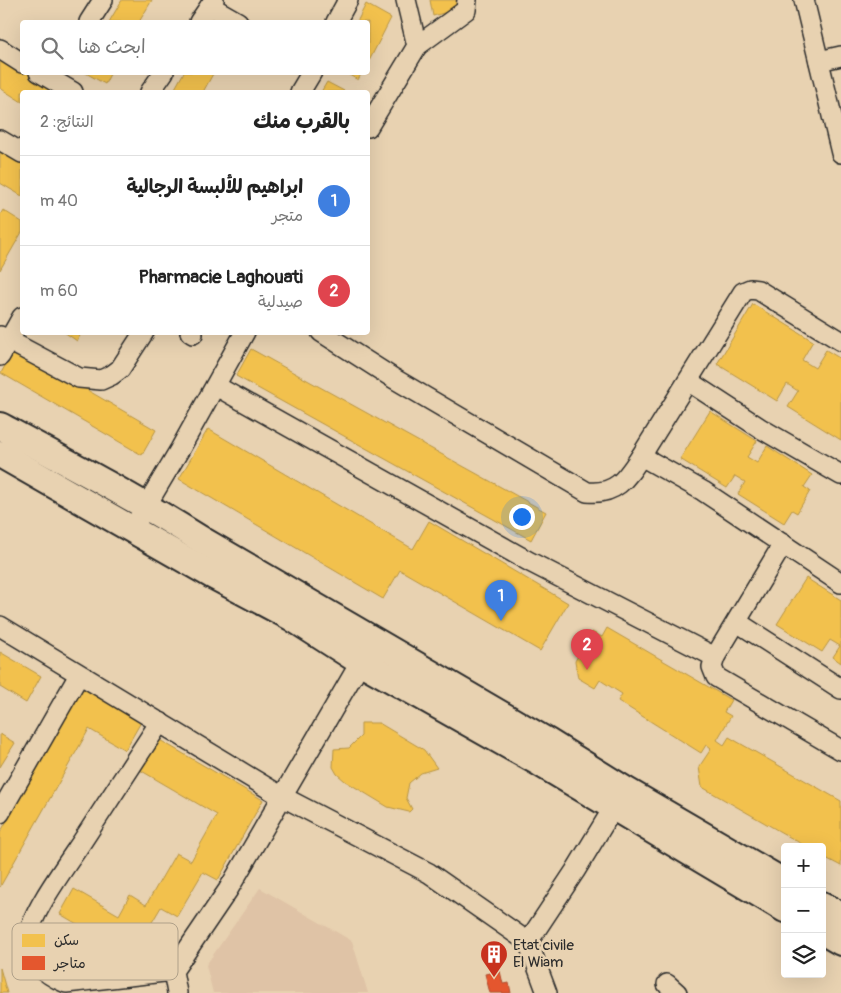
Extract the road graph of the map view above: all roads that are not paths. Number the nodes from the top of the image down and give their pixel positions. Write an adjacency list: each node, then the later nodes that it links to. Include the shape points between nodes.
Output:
1 (103, 0): 7 (street)
2 (348, 0): 10 (street)
3 (406, 0): 11 (street)
4 (467, 0): 11 (street, via 466,10)
5 (804, 0): 14 (street)
6 (212, 3): 8 (street); 9 (street)
7 (90, 20)
8 (200, 20)
9 (235, 20)
10 (337, 20)
11 (417, 46): 22 (street)
12 (0, 49): 15 (street)
13 (841, 56): 14 (street)
14 (819, 61): 25 (street)
15 (20, 62)
16 (50, 75): 19 (street)
17 (162, 75): 20 (street)
18 (310, 75): 21 (street)
19 (69, 90)
20 (151, 90)
21 (301, 90)
22 (370, 125)
23 (0, 140): 24 (street)
24 (20, 152)
25 (841, 153)
26 (20, 320): 31 (street)
27 (142, 335): 31 (street, via 120,369 101,380 79,378)
28 (243, 335): 33 (street)
29 (326, 335): 36 (street, via 587,492 601,494 614,488 631,472)
30 (841, 341): 32 (street, via 758,290 750,289 743,292)
31 (3, 344)
32 (688, 381): 36 (street); 37 (street)
33 (216, 386): 38 (street); 45 (street, via 530,562)
34 (0, 426): 38 (main road)
35 (0, 454): 39 (main road)
36 (640, 456): 40 (street, via 703,491)
37 (841, 475)
38 (146, 506): 39 (street); 44 (main road)
39 (132, 530): 44 (main road, via 291,617)
40 (783, 544): 41 (street); 42 (street)
41 (841, 583)
42 (737, 622): 45 (street); 47 (street)
43 (0, 626): 46 (street)
44 (367, 651): 50 (street); 51 (main road, via 548,742)
45 (715, 657): 49 (street, via 712,667 716,677)
46 (79, 675): 48 (street); 52 (street)
47 (841, 689)
48 (160, 722): 50 (street); 57 (street, via 48,893)
49 (841, 750)
50 (281, 796): 59 (street, via 429,874); 61 (street, via 228,890)
51 (620, 798): 53 (main road); 54 (main road); 59 (street)
52 (0, 813)
53 (781, 881)
54 (781, 905)
55 (826, 907): 56 (main road)
56 (841, 916)
57 (34, 923)
58 (825, 933): 60 (main road)
59 (528, 942): 66 (street)
60 (841, 942)
61 (178, 964)
62 (57, 980): 63 (street, via 66,984)
63 (99, 980)
64 (175, 980): 65 (street)
65 (177, 993)
66 (548, 993)

